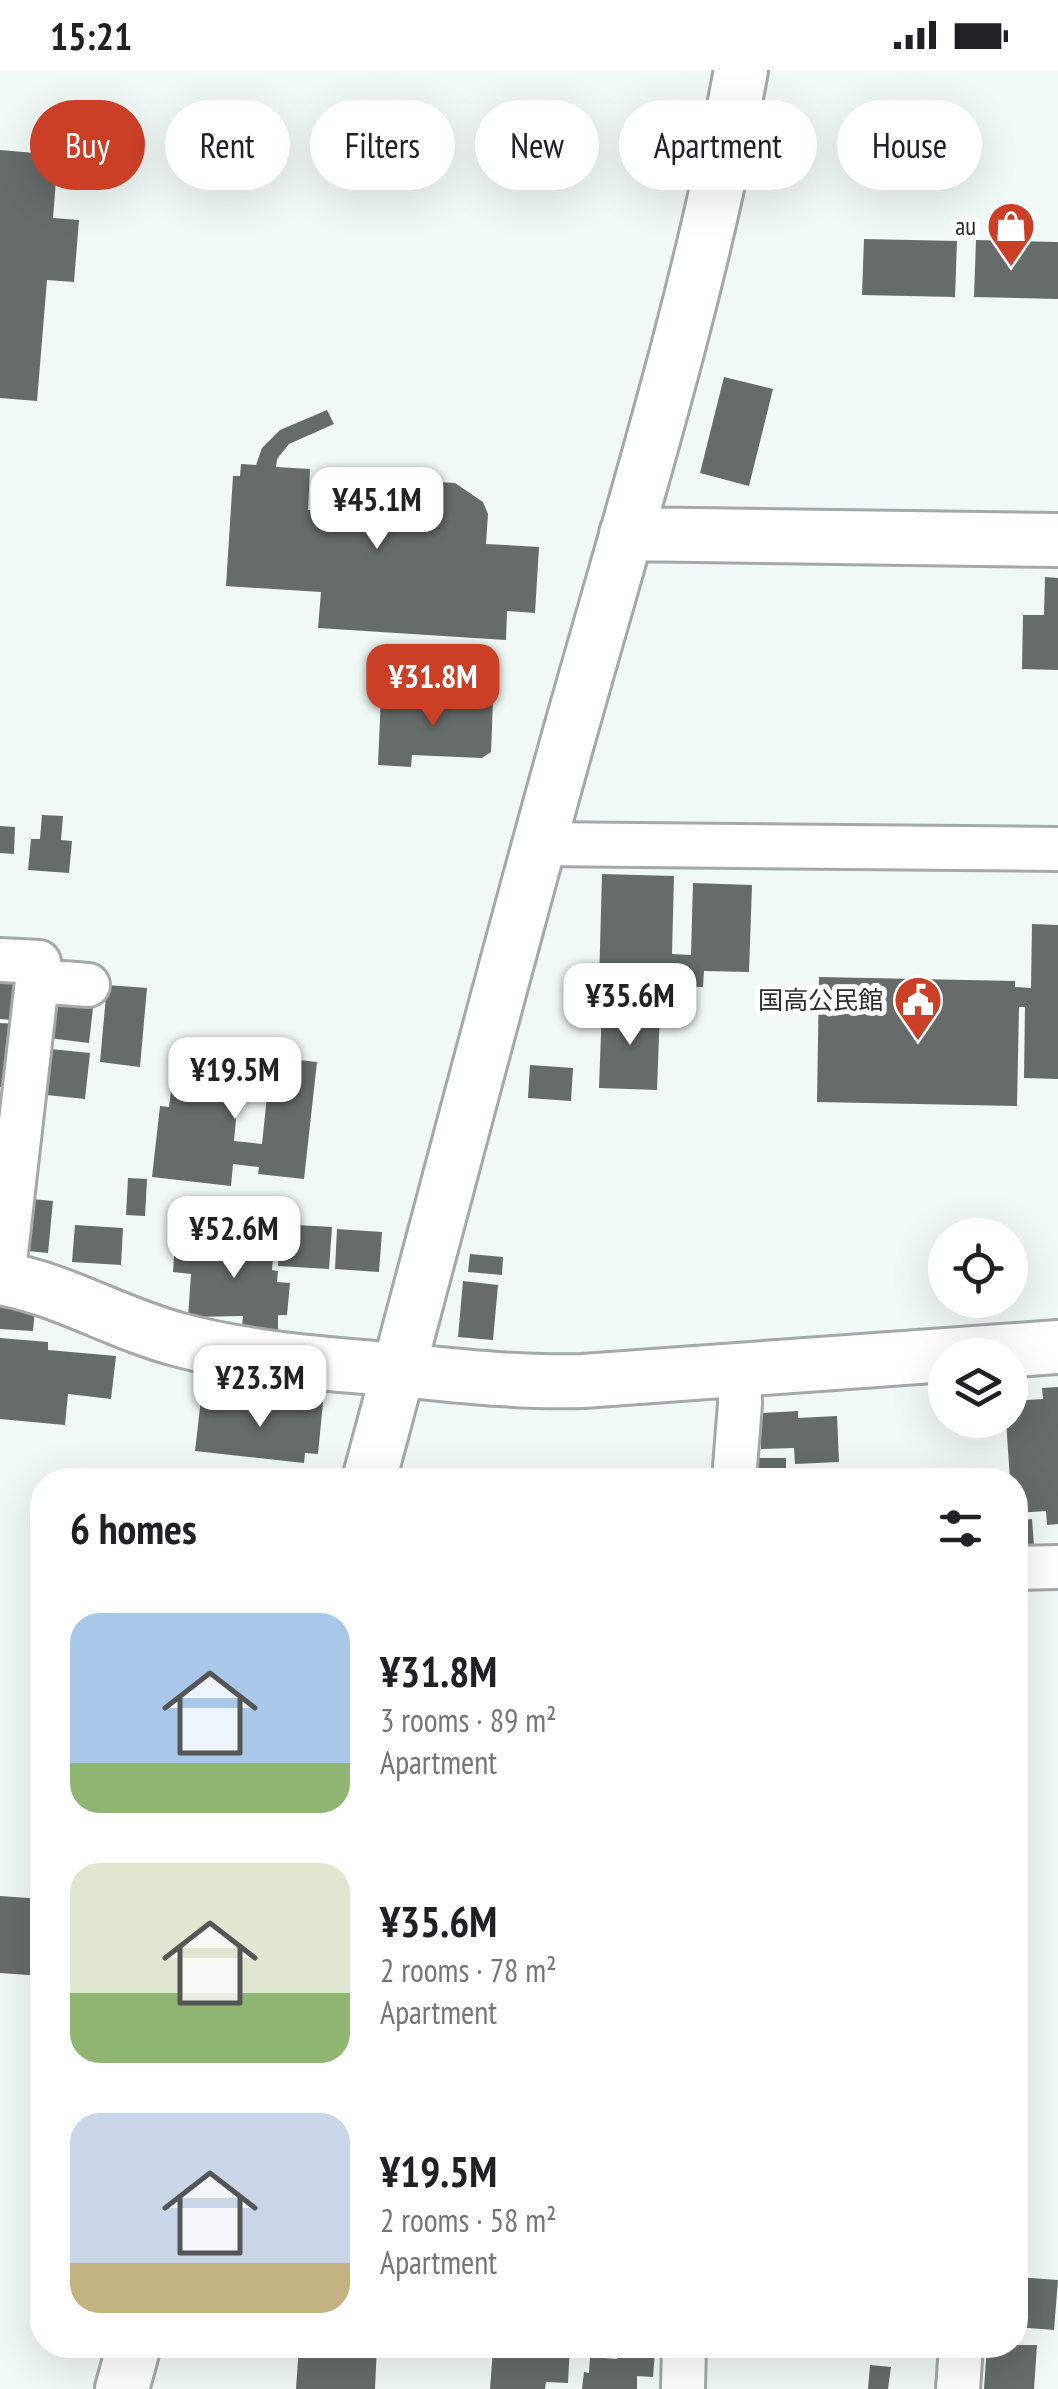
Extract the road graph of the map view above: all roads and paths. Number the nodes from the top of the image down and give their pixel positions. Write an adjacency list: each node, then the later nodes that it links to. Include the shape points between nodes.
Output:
1 (741, 70): 2 (street, via 690,302)
2 (626, 534): 3 (street); 4 (street)
3 (1058, 540)
4 (539, 844): 5 (street); 11 (street)
5 (1058, 849)
6 (0, 960): 7 (street, via 39,962)
7 (37, 981): 8 (street); 9 (street)
8 (88, 985)
9 (2, 1278): 11 (street, via 210,1347)
10 (1058, 1346): 12 (street)
11 (399, 1370): 12 (street, via 562,1382); 13 (street)
12 (738, 1370): 14 (street)
13 (372, 1468)
14 (735, 1468)
15 (130, 2358): 18 (street)
16 (684, 2358): 19 (street)
17 (960, 2358): 20 (street)
18 (122, 2389)
19 (683, 2389)
20 (958, 2389)

